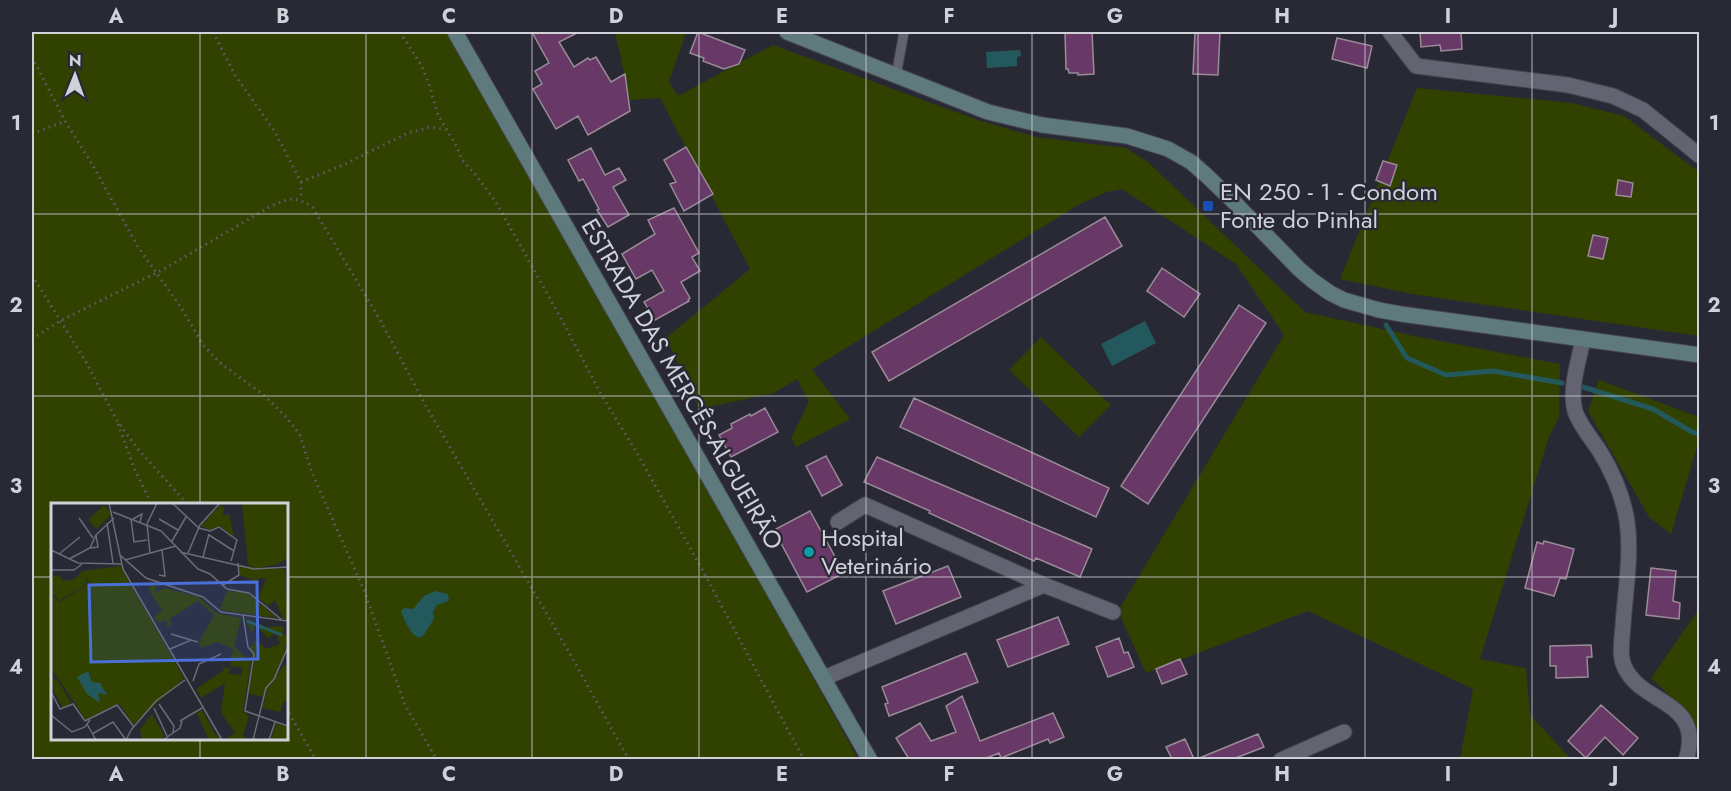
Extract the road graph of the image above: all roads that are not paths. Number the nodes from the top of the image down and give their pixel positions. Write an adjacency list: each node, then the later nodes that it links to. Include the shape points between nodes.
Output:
1 (455, 32): 12 (main road, ESTRADA DAS MERCÊS-ALGUEIRÃO)
2 (787, 32): 5 (main road)
3 (904, 32): 5 (lane)
4 (1390, 32): 6 (street, via 1416,66 1568,85 1612,96 1643,110)
5 (896, 76): 7 (main road, via 988,112 1042,125 1128,136 1168,149 1206,175 1313,281 1344,300 1401,314)
6 (1700, 156)
7 (1583, 339): 8 (main road); 16 (street, via 1575,383 1575,412 1610,470 1627,520 1623,664 1632,679 1687,724 1690,739)
8 (1700, 355)
9 (838, 522): 10 (street, via 865,505)
10 (1044, 585): 11 (street); 12 (street)
11 (1113, 612)
12 (824, 678): 14 (main road, ESTRADA DAS MERCÊS-ALGUEIRÃO)
13 (1344, 732): 15 (street)
14 (870, 759)
15 (1281, 759)
16 (1686, 759)

